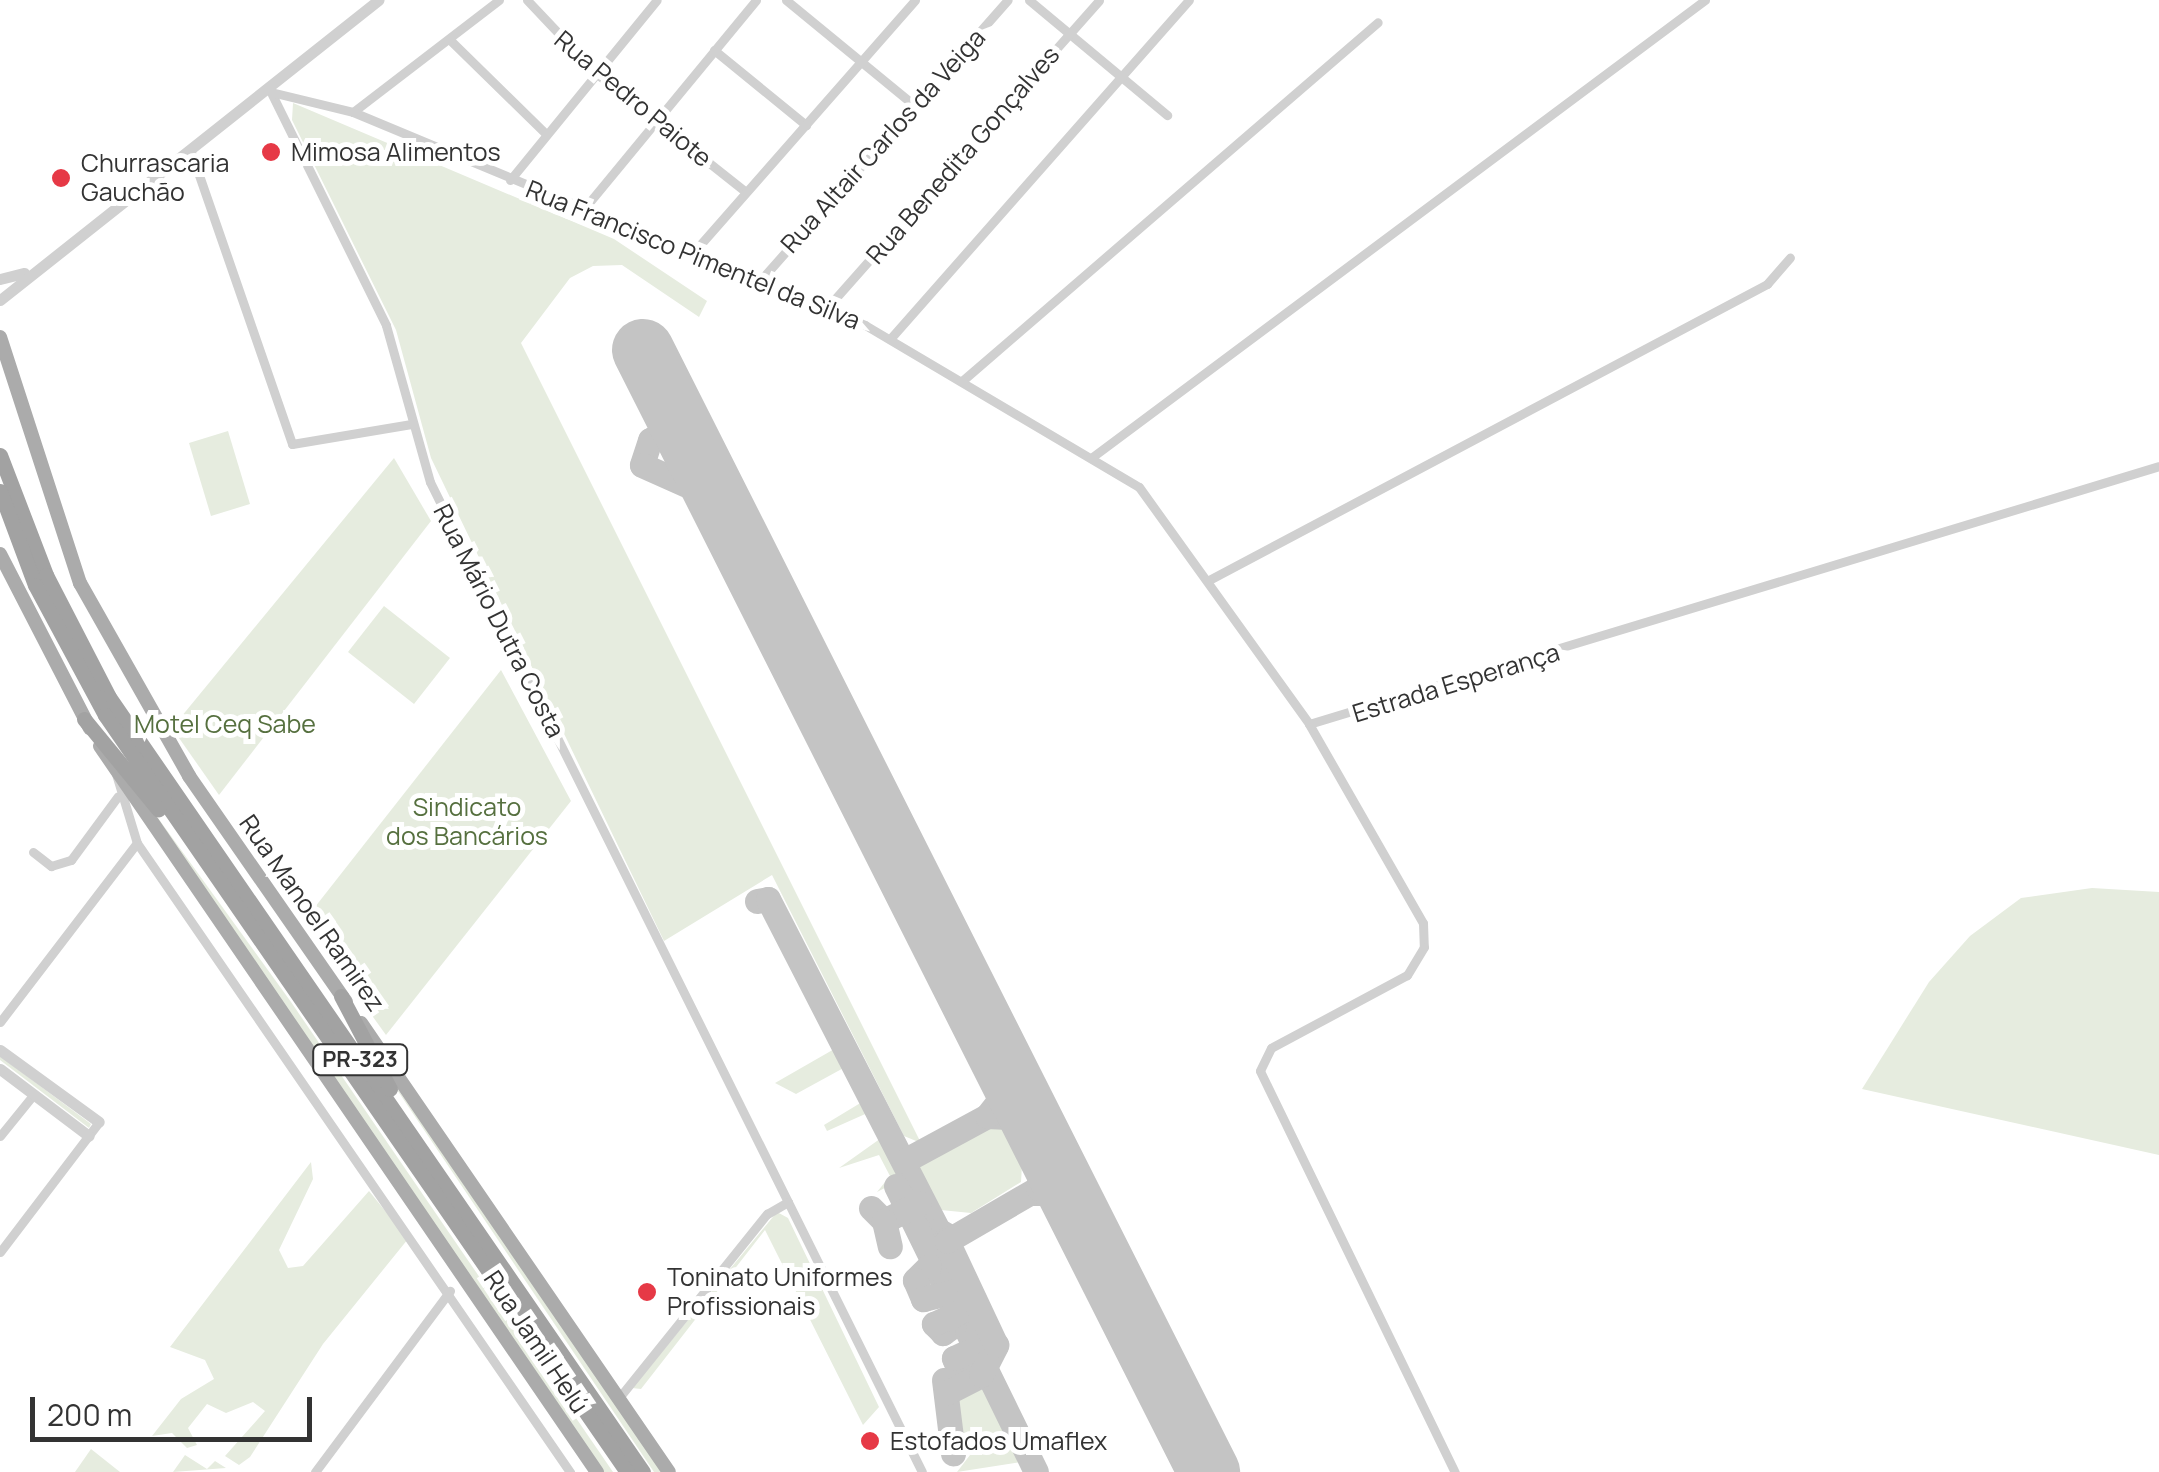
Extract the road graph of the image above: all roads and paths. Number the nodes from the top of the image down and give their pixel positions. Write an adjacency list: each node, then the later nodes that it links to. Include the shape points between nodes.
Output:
1 (378, 0): 20 (street)
2 (499, 0): 15 (street)
3 (528, 0): 18 (street, Rua Pedro Paiote)
4 (657, 0): 18 (street)
5 (756, 0): 16 (street)
6 (786, 0): 17 (street)
7 (915, 0): 17 (street)
8 (1008, 0): 21 (street, Rua Altair Carlos da Veiga)
9 (1029, 0): 14 (street)
10 (1098, 0): 14 (street, Rua Benedita Gonçalves)
11 (1189, 0): 19 (street)
12 (1705, 0): 43 (street)
13 (1378, 22): 40 (street)
14 (1070, 33): 19 (street); 37 (street, Rua Benedita Gonçalves)
15 (449, 39): 22 (street); 26 (street)
16 (714, 50): 24 (street); 25 (street)
17 (862, 61): 21 (street); 25 (street)
18 (597, 74): 24 (street, Rua Pedro Paiote); 26 (street)
19 (1121, 75): 23 (street); 39 (street)
20 (272, 92): 22 (street, Rua Francisco Pimentel da Silva); 27 (street); 41 (street, Rua Mário Dutra Costa, via 386,325)
21 (915, 106): 35 (street, Rua Altair Carlos da Veiga)
22 (353, 112): 28 (street, Rua Francisco Pimentel da Silva)
23 (1167, 115)
24 (657, 121): 29 (street, Rua Pedro Paiote); 30 (street)
25 (806, 126): 29 (street)
26 (546, 134): 28 (street)
27 (190, 152): 33 (street); 41 (street, via 292,444)
28 (510, 180): 30 (street, Rua Francisco Pimentel da Silva)
29 (746, 192): 31 (street)
30 (584, 210): 31 (street, Rua Francisco Pimentel da Silva)
31 (692, 254): 35 (street, Rua Francisco Pimentel da Silva)
32 (1790, 258): 47 (street, via 1767,284)
33 (24, 273): 34 (street); 36 (street)
34 (0, 278)
35 (759, 282): 37 (street, Rua Francisco Pimentel da Silva)
36 (0, 300)
37 (826, 309): 39 (street, Rua Francisco Pimentel da Silva)
38 (0, 337): 55 (main road, Rua Manoel Ramirez, via 80,583 179,760)
39 (890, 339): 40 (street)
40 (962, 381): 43 (street)
41 (411, 424): 64 (street, Rua Mário Dutra Costa, via 430,482)
42 (0, 455): 61 (highway, PR-323, via 108,697)
43 (1091, 458): 47 (street, via 1139,487)
44 (2159, 466): 49 (street, Estrada Esperança)
45 (0, 491): 52 (highway, PR-323, via 66,645)
46 (0, 554): 48 (main road, Rua Jamil Helú)
47 (1208, 580): 49 (street)
48 (84, 719): 50 (main road, Rua Jamil Helú); 52 (highway)
49 (1309, 724): 76 (street, via 1423,924 1424,946 1408,975 1271,1048 1260,1070)
50 (116, 774): 51 (street); 68 (main road, Rua Jamil Helú)
51 (118, 796): 53 (street); 54 (street, via 71,860 51,866)
52 (184, 832): 72 (highway, PR-323)
53 (137, 843): 56 (street); 66 (street)
54 (32, 852)
55 (341, 996): 61 (highway); 67 (main road, Rua Manoel Ramirez)
56 (0, 1022)
57 (0, 1050): 60 (street)
58 (0, 1068): 59 (street)
59 (34, 1094): 62 (street); 63 (street)
60 (100, 1122): 63 (street)
61 (407, 1129): 73 (highway, PR-323)
62 (0, 1136)
63 (89, 1136): 65 (street)
64 (788, 1202): 67 (street, via 767,1214); 75 (street, Rua Mário Dutra Costa)
65 (0, 1252)
66 (450, 1291): 70 (street); 71 (street)
67 (618, 1399): 74 (main road, Rua Manoel Ramirez)
68 (584, 1453): 69 (main road, Rua Jamil Helú); 71 (street)
69 (595, 1471)
70 (315, 1472)
71 (570, 1472)
72 (627, 1472)
73 (644, 1472)
74 (668, 1472)
75 (922, 1472)
76 (1455, 1472)

